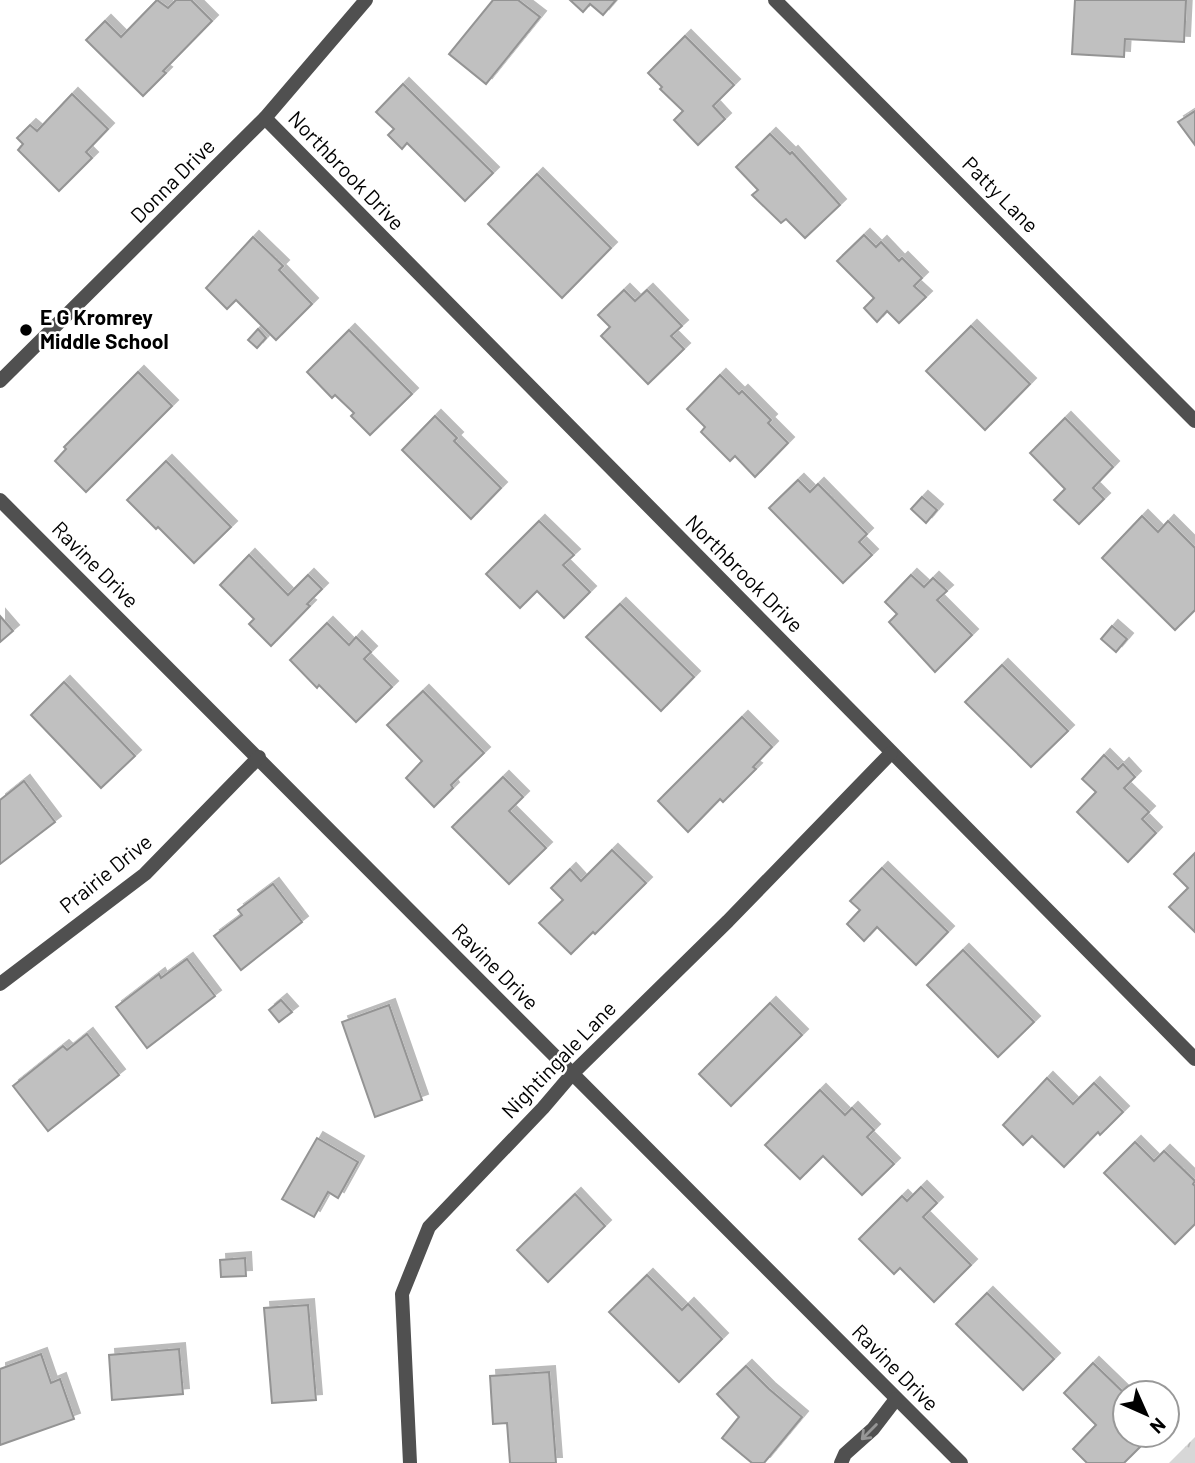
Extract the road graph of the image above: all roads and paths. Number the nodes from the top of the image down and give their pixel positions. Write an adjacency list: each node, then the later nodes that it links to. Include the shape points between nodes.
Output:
1 (366, 0): 3 (street, Donna Drive)
2 (775, 0): 5 (street, Patty Lane)
3 (265, 118): 4 (street, Donna Drive); 7 (street, Northbrook Drive)
4 (0, 381)
5 (1195, 421)
6 (0, 499): 8 (street, Ravine Drive)
7 (891, 753): 10 (street, Northbrook Drive); 11 (street, Nightingale Lane)
8 (259, 757): 9 (street, Prairie Drive, via 145,874); 11 (street, Ravine Drive)
9 (0, 984)
10 (1195, 1059)
11 (572, 1074): 12 (street, Ravine Drive); 14 (street, Nightingale Lane, via 434,1220 414,1261 402,1294)
12 (896, 1399): 13 (street, Ravine Drive); 15 (street, one-way to 15)
13 (957, 1462)
14 (410, 1463)
15 (841, 1463)

